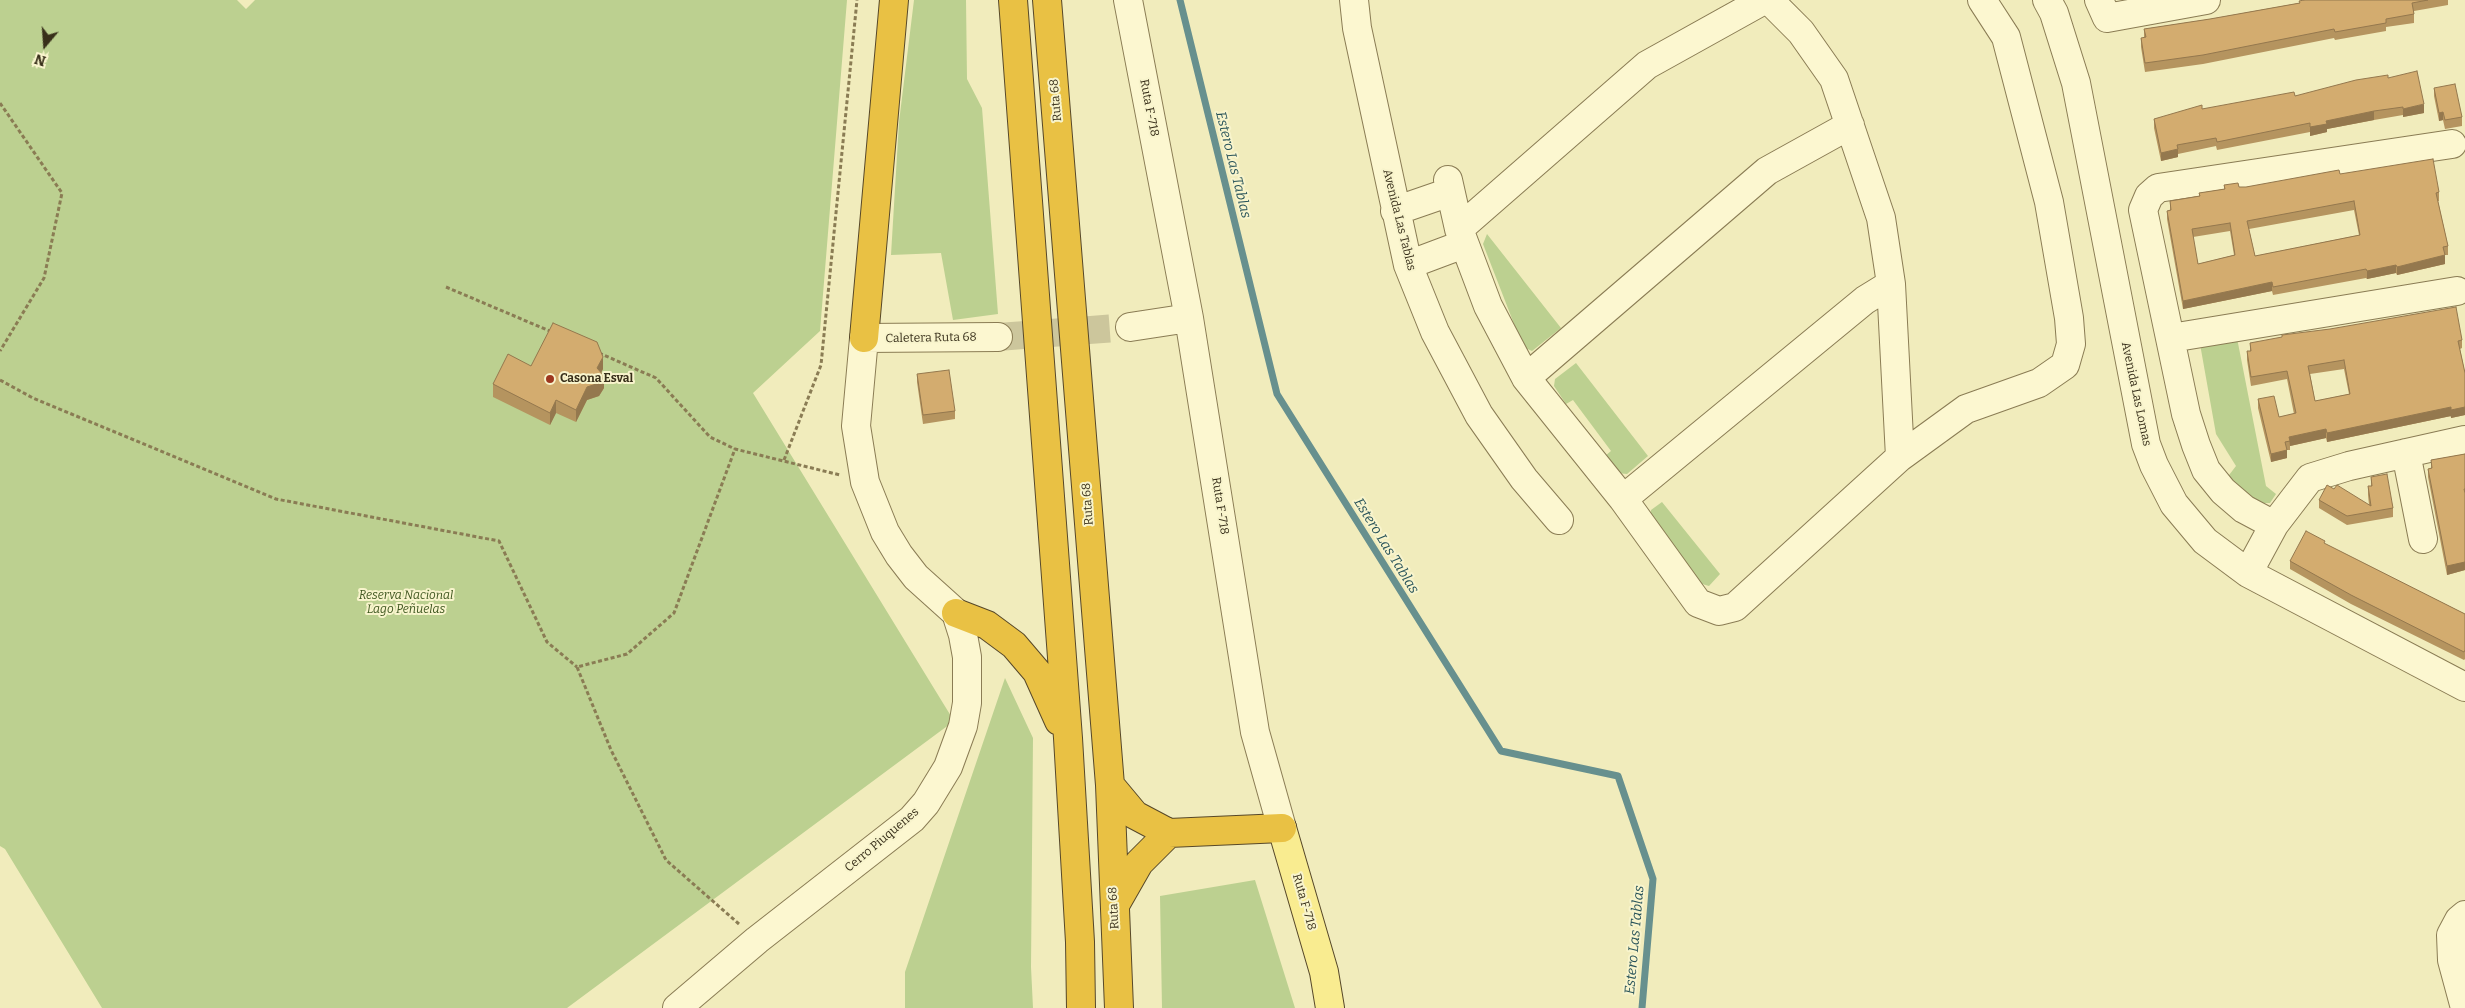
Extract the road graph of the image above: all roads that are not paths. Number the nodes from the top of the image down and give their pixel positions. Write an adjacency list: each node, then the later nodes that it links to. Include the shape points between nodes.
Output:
1 (894, 0): 22 (highway)
2 (1013, 0): 35 (highway)
3 (1047, 0): 36 (highway, Ruta 68)
4 (1128, 0): 19 (street, Ruta F-718)
5 (1354, 0): 14 (street, Avenida Las Tablas)
6 (1764, 0): 15 (street, via 1647,65)
7 (1769, 0): 12 (street, via 1801,32 1834,79)
8 (1982, 0): 27 (street, via 2006,37 2030,124 2049,202 2071,344 2065,364 2039,383 1966,409)
9 (2047, 0): 32 (street, Avenida Las Lomas, via 2076,83 2146,444 2174,504 2206,541)
10 (2099, 0): 11 (street, via 2107,18)
11 (2206, 0)
12 (1850, 125): 17 (street, via 1881,218); 24 (street, via 1767,171)
13 (2452, 144): 23 (street, via 2158,188 2149,196 2143,210)
14 (1395, 211): 15 (street, via 1449,186); 16 (street, Avenida Las Tablas)
15 (1461, 236): 16 (street); 24 (street, via 1488,306)
16 (1408, 265): 29 (street, Avenida Las Tablas, via 1435,332 1479,415 1524,479)
17 (1890, 284): 27 (street); 28 (street, via 1865,300)
18 (2458, 290): 23 (street)
19 (1188, 318): 20 (street); 37 (street, Ruta F-718, via 1255,732)
20 (1130, 327)
21 (998, 337): 22 (street, Caletera Ruta 68)
22 (864, 338): 33 (street, via 856,426 865,482 885,532 899,555 916,577)
23 (2171, 338): 30 (street, via 2186,414 2206,470 2244,509)
24 (1526, 378): 28 (street)
25 (2465, 440): 26 (street)
26 (2406, 454): 30 (street, via 2310,478); 31 (street)
27 (1900, 457): 28 (street, via 1735,608 1719,611 1698,603)
28 (1623, 499)
29 (1559, 520)
30 (2265, 520): 32 (street)
31 (2423, 539)
32 (2240, 567): 34 (street, Avenida Las Lomas)
33 (956, 613): 35 (highway, via 1001,634 1026,658 1045,688); 41 (street, Cerro Piuquenes, via 967,658 967,703 956,748 938,786 912,819 757,940)
34 (2465, 687)
35 (1068, 738): 42 (highway)
36 (1110, 786): 38 (highway, via 1136,815); 39 (highway, Ruta 68)
37 (1282, 828): 38 (highway); 44 (main road, Ruta F-718, via 1324,972)
38 (1169, 834): 39 (highway, via 1139,862)
39 (1114, 907): 43 (highway, Ruta 68)
40 (2465, 915): 45 (street, via 2451,935 2452,960)
41 (677, 1008)
42 (1081, 1008)
43 (1119, 1008)
44 (1330, 1008)
45 (2465, 1008)

